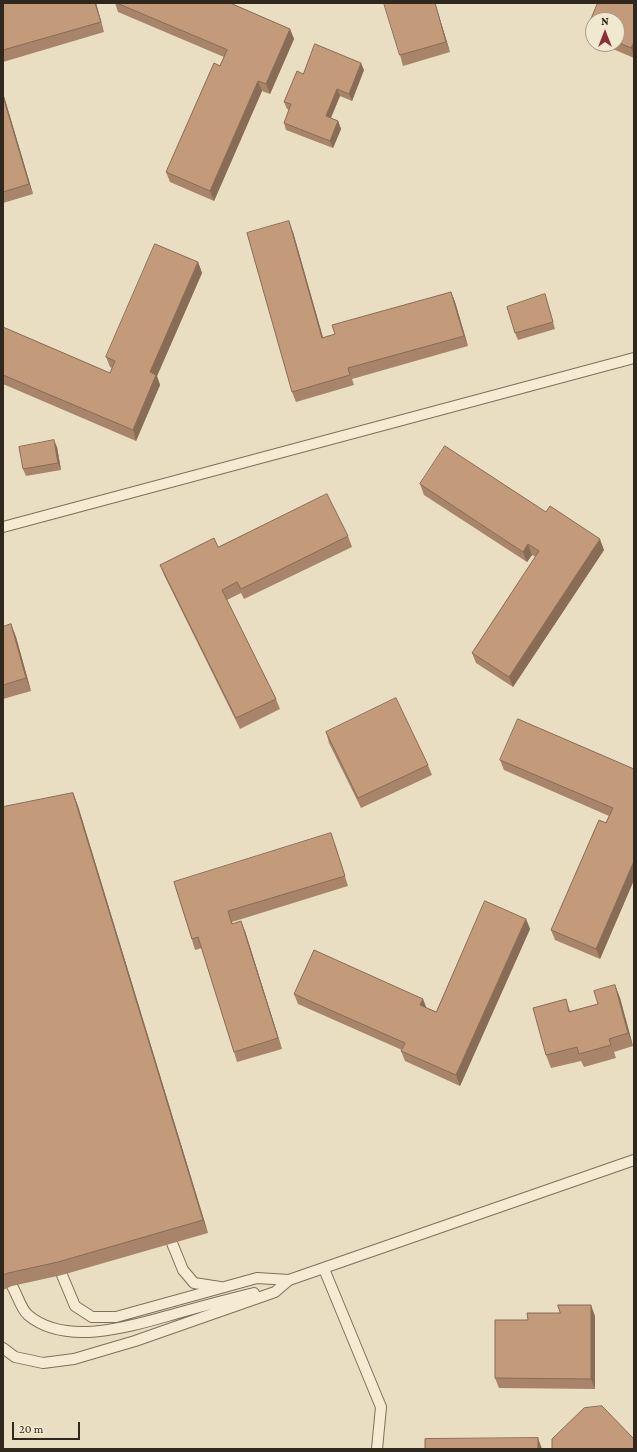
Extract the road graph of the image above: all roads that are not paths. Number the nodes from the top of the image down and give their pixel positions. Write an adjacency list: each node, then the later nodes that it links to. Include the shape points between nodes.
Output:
1 (634, 358): 2 (lane)
2 (3, 528)
3 (634, 1160): 5 (lane)
4 (172, 1243): 9 (lane, via 183,1270 194,1283)
5 (324, 1269): 7 (lane); 11 (lane, via 381,1407)
6 (62, 1275): 9 (lane, via 75,1306 92,1317 116,1317)
7 (286, 1282): 8 (lane, via 137,1324 110,1330 79,1332 48,1327 27,1315); 9 (lane, via 257,1278); 10 (lane, via 275,1292 74,1359 43,1363 15,1357)
8 (12, 1286)
9 (222, 1288)
10 (3, 1348)
11 (377, 1449)

